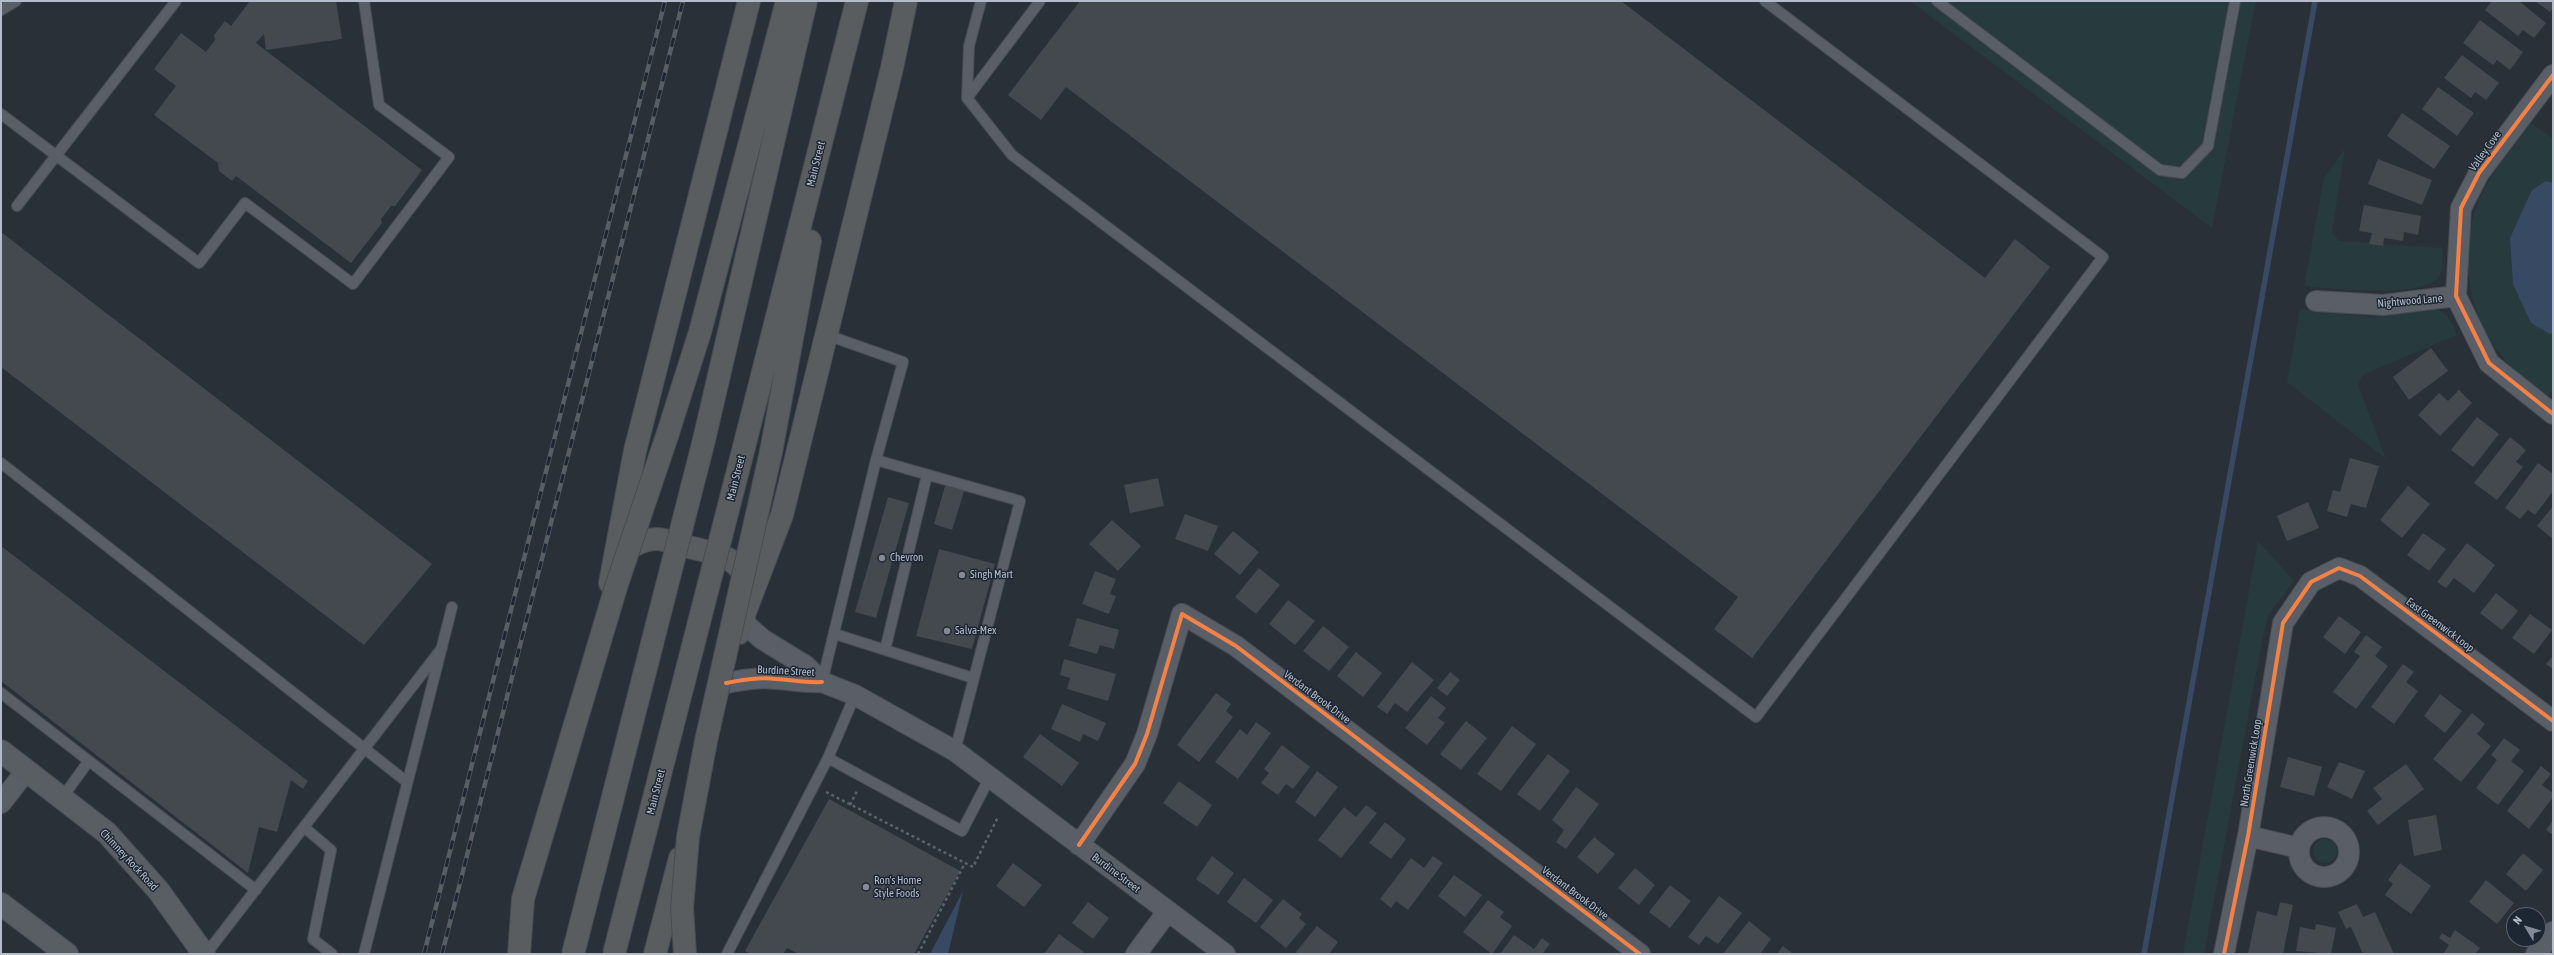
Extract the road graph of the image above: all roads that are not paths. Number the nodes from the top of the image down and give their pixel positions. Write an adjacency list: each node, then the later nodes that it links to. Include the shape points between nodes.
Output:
1 (16, 1): 14 (lane)
2 (176, 1): 19 (lane)
3 (364, 1): 19 (lane, via 379,104 449,157 353,284 245,203 199,263)
4 (749, 1): 28 (highway, via 635,450)
5 (787, 1): 63 (highway, bridge, via 700,332 616,587 524,899)
6 (806, 1): 64 (highway, bridge, via 704,440)
7 (856, 1): 15 (highway, Main Street)
8 (906, 1): 23 (highway)
9 (981, 1): 17 (lane, via 969,46)
10 (1040, 1): 17 (lane)
11 (1765, 1): 17 (lane, via 2103,257 1756,717 1012,155)
12 (1937, 1): 13 (lane, via 2160,170 2182,173 2208,146)
13 (2235, 1)
14 (1, 10)
15 (850, 26): 65 (highway, Main Street, bridge); 67 (highway, bridge, via 771,452 706,741 688,837 682,908)
16 (2553, 75): 21 (street, Valley Cove, via 2479,173 2461,208)
17 (967, 98)
18 (1, 114): 19 (lane)
19 (56, 155): 20 (lane)
20 (17, 206)
21 (2456, 296): 22 (street, Nightwood Lane, via 2383,305); 24 (street, via 2489,363)
22 (2316, 301)
23 (826, 335): 25 (lane, via 903,362); 31 (highway, via 782,515)
24 (2553, 414)
25 (876, 460): 27 (lane); 32 (lane)
26 (1, 463): 41 (lane)
27 (928, 475): 34 (lane); 35 (lane, via 1020,501)
28 (612, 576): 31 (highway, via 621,556 634,544 657,539 724,556 739,567 747,584); 63 (highway)
29 (2311, 582): 40 (street, East Greenwick Loop, via 2339,568 2360,576); 52 (street, North Greenwick Loop, via 2283,623)
30 (452, 607): 33 (lane)
31 (744, 617): 36 (street, Burdine Street, via 762,639 806,666); 37 (highway)
32 (835, 634): 34 (lane); 36 (lane)
33 (442, 648): 41 (lane); 48 (lane)
34 (885, 650): 35 (lane)
35 (973, 678): 43 (lane)
36 (822, 682): 37 (street, Burdine Street, via 800,683 750,678); 39 (street, Burdine Street)
37 (726, 683): 66 (highway)
38 (1, 693): 45 (lane)
39 (855, 695): 43 (street, Burdine Street); 44 (lane)
40 (2553, 721)
41 (365, 749): 48 (lane); 51 (lane)
42 (1, 751): 46 (main road, Chimney Rock Road)
43 (955, 751): 47 (street, Burdine Street)
44 (828, 758): 47 (lane, via 962,831); 68 (lane)
45 (88, 762): 49 (lane); 55 (lane)
46 (26, 771): 49 (main road, Chimney Rock Road); 50 (street)
47 (990, 777): 53 (street, Burdine Street)
48 (407, 782): 62 (lane)
49 (62, 798): 60 (main road, Chimney Rock Road, via 107,833 158,890)
50 (1, 803)
51 (304, 828): 55 (lane); 61 (lane, via 332,850 313,939)
52 (2248, 836): 54 (street); 72 (street, North Greenwick Loop)
53 (1079, 845): 57 (street, Burdine Street); 71 (street, Verdant Brook Drive, via 1135,764 1147,734 1182,614 1236,646)
54 (2299, 848)
55 (256, 890): 60 (lane)
56 (1, 904): 59 (main road)
57 (1168, 911): 69 (street); 70 (street, Burdine Street)
58 (2553, 932): 73 (street)
59 (68, 954)
60 (205, 954)
61 (332, 954)
62 (364, 954)
63 (520, 954)
64 (573, 954)
65 (614, 954)
66 (655, 954)
67 (685, 954)
68 (727, 954)
69 (1136, 954)
70 (1225, 954)
71 (1640, 954)
72 (2224, 954)
73 (2536, 954)

